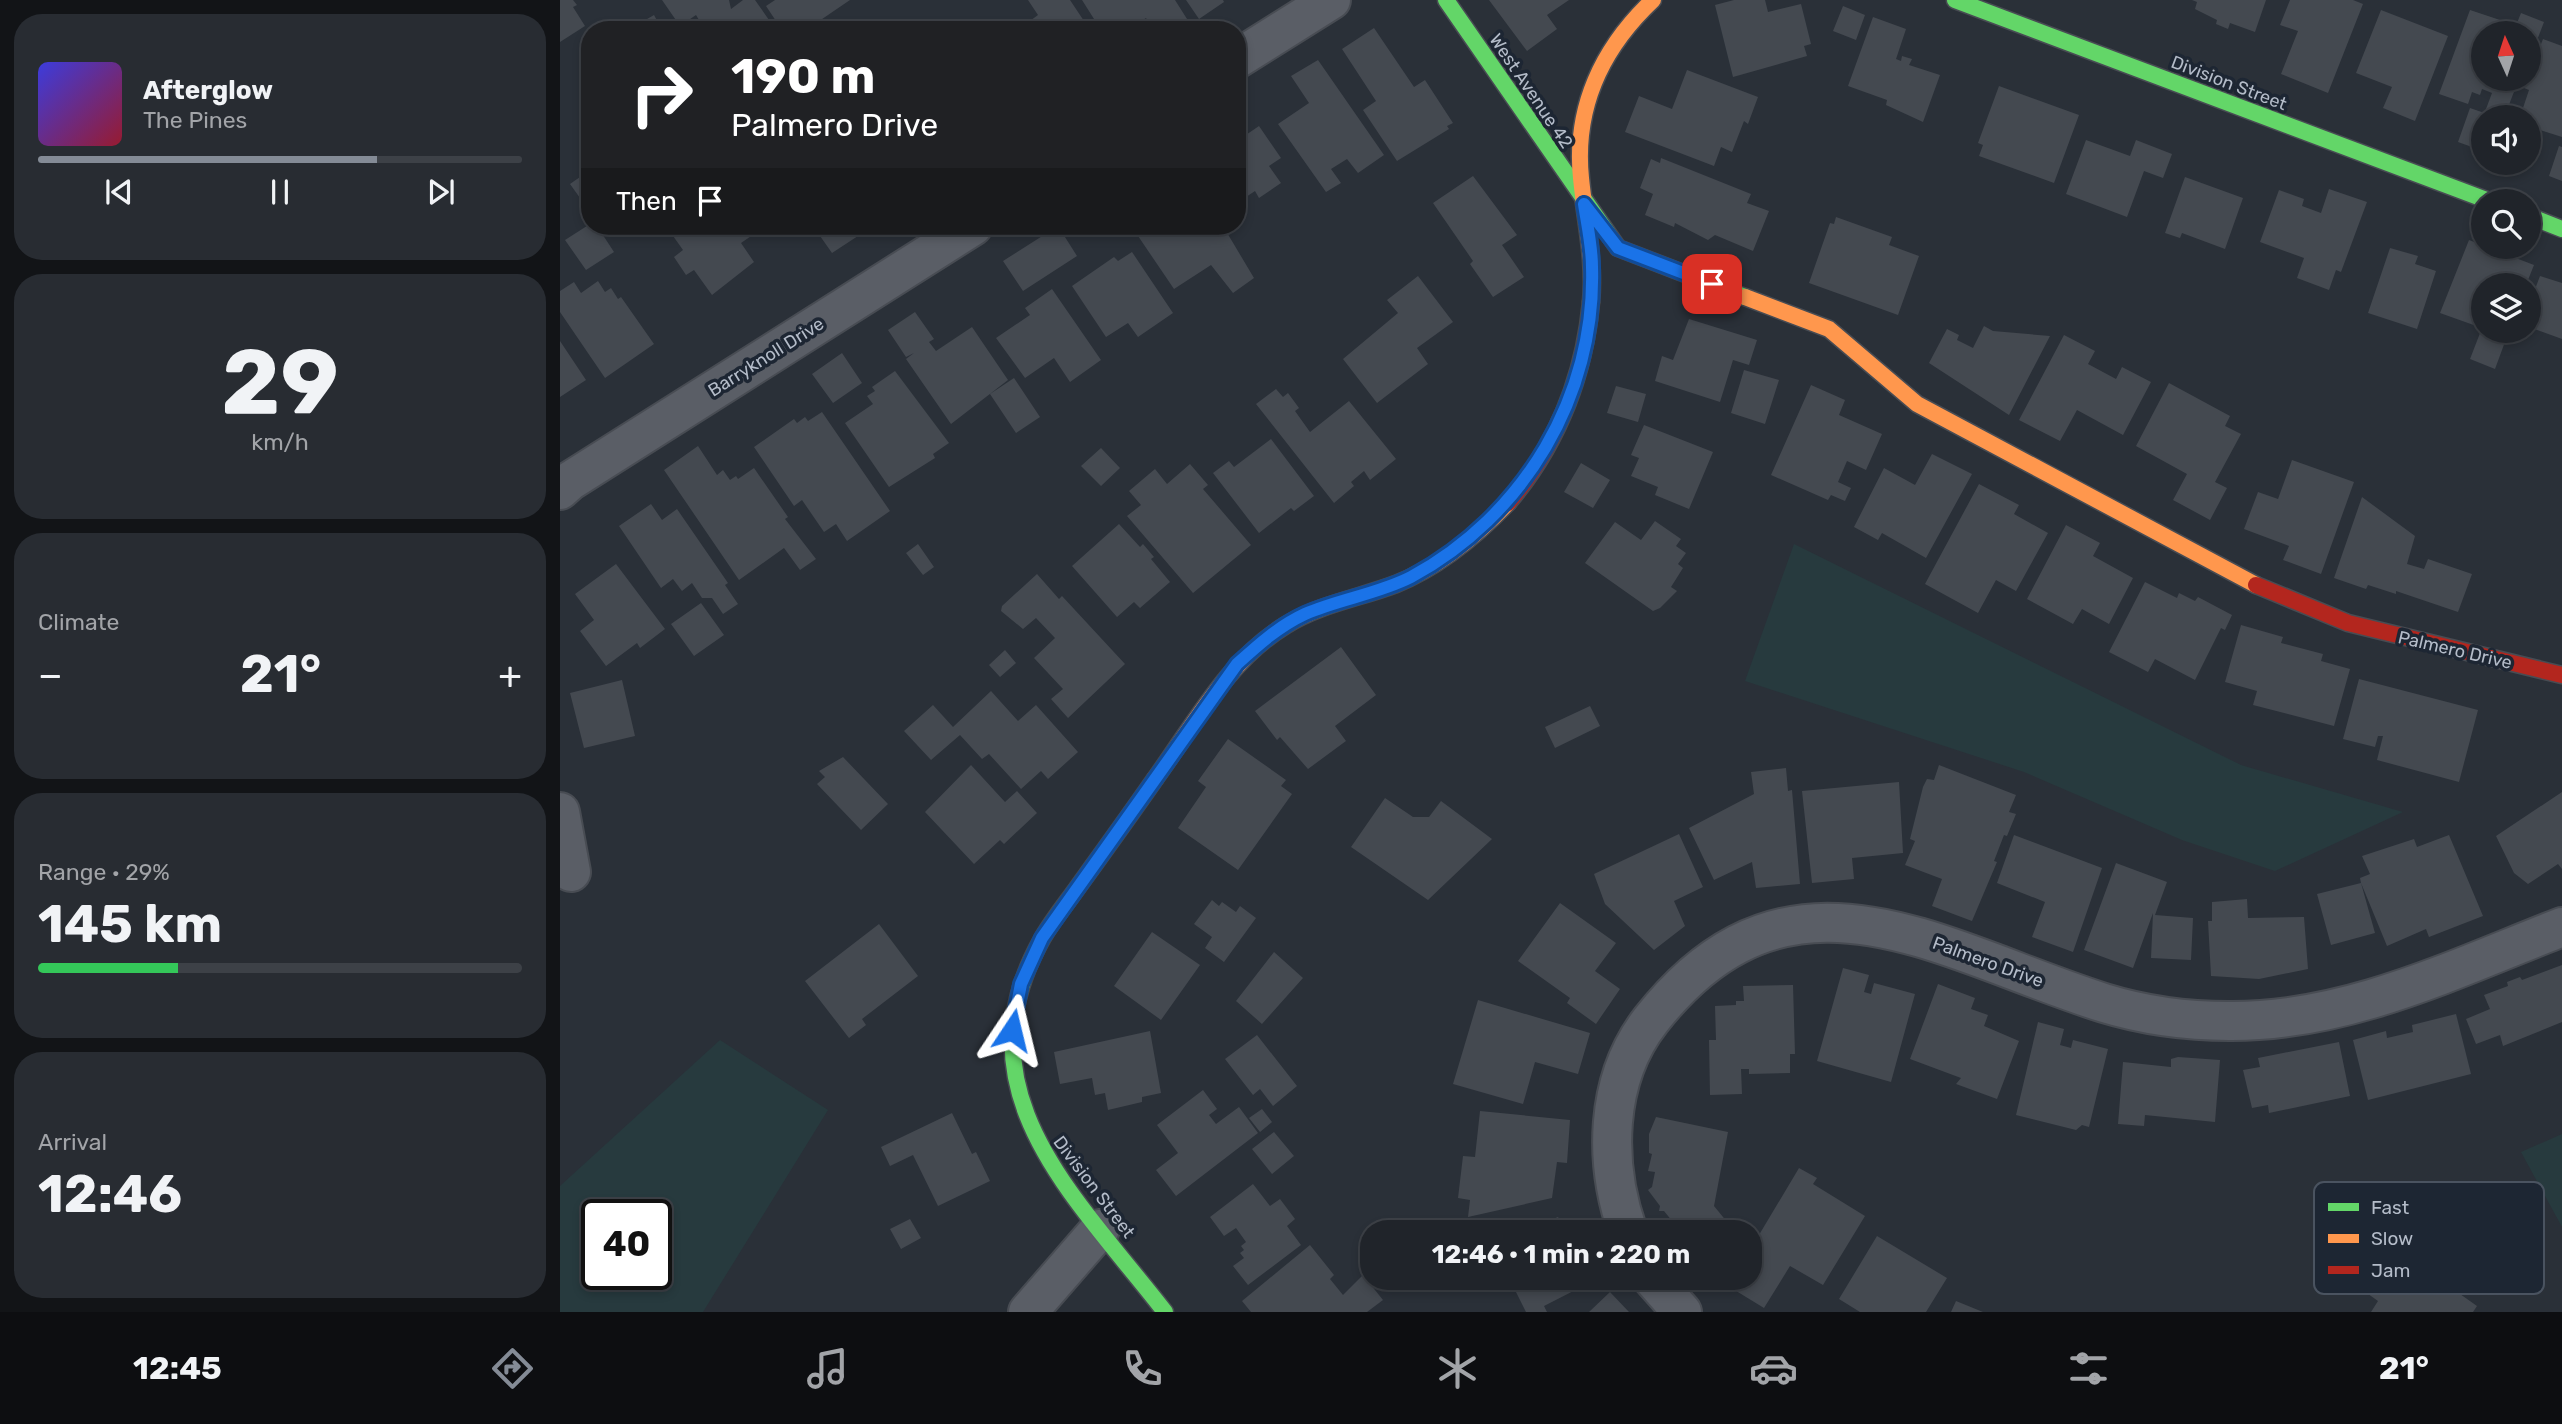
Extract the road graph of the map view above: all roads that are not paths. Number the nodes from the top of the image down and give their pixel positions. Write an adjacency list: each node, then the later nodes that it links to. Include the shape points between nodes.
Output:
1 (1331, 0): 5 (street)
2 (1446, 0): 7 (street, West Avenue 42)
3 (1653, 0): 7 (street, Division Street, via 1610,49 1592,84 1581,129)
4 (1955, 0): 6 (street, Division Street)
5 (1246, 53)
6 (2471, 195)
7 (1584, 204): 12 (street, Palmero Drive, via 1618,248 1829,329 1858,349 1895,389 1917,404 2269,592 2360,626); 17 (street, Division Street, via 1592,266 1582,362 1558,428 1531,473 1497,513 1458,547 1409,578 1306,614 1270,635 1237,664 1042,938 1021,984 1012,1030 1014,1077 1025,1119 1042,1154)
8 (2541, 221): 9 (street)
9 (2562, 229)
10 (959, 235): 11 (street, Barryknoll Drive)
11 (560, 490)
12 (2562, 675)
13 (560, 812): 14 (street)
14 (571, 872)
15 (2562, 927): 16 (street, Palmero Drive, via 2366,1003 2294,1018 2228,1021 2171,1017 2107,1004 1896,929 1857,922 1814,922 1763,933 1717,955 1677,987 1645,1028 1625,1070 1614,1109 1611,1152 1616,1199)
16 (1624, 1220)
17 (1100, 1228): 19 (street); 20 (street, Division Street)
18 (1663, 1290): 21 (street)
19 (1028, 1312)
20 (1165, 1312)
21 (1682, 1312)

